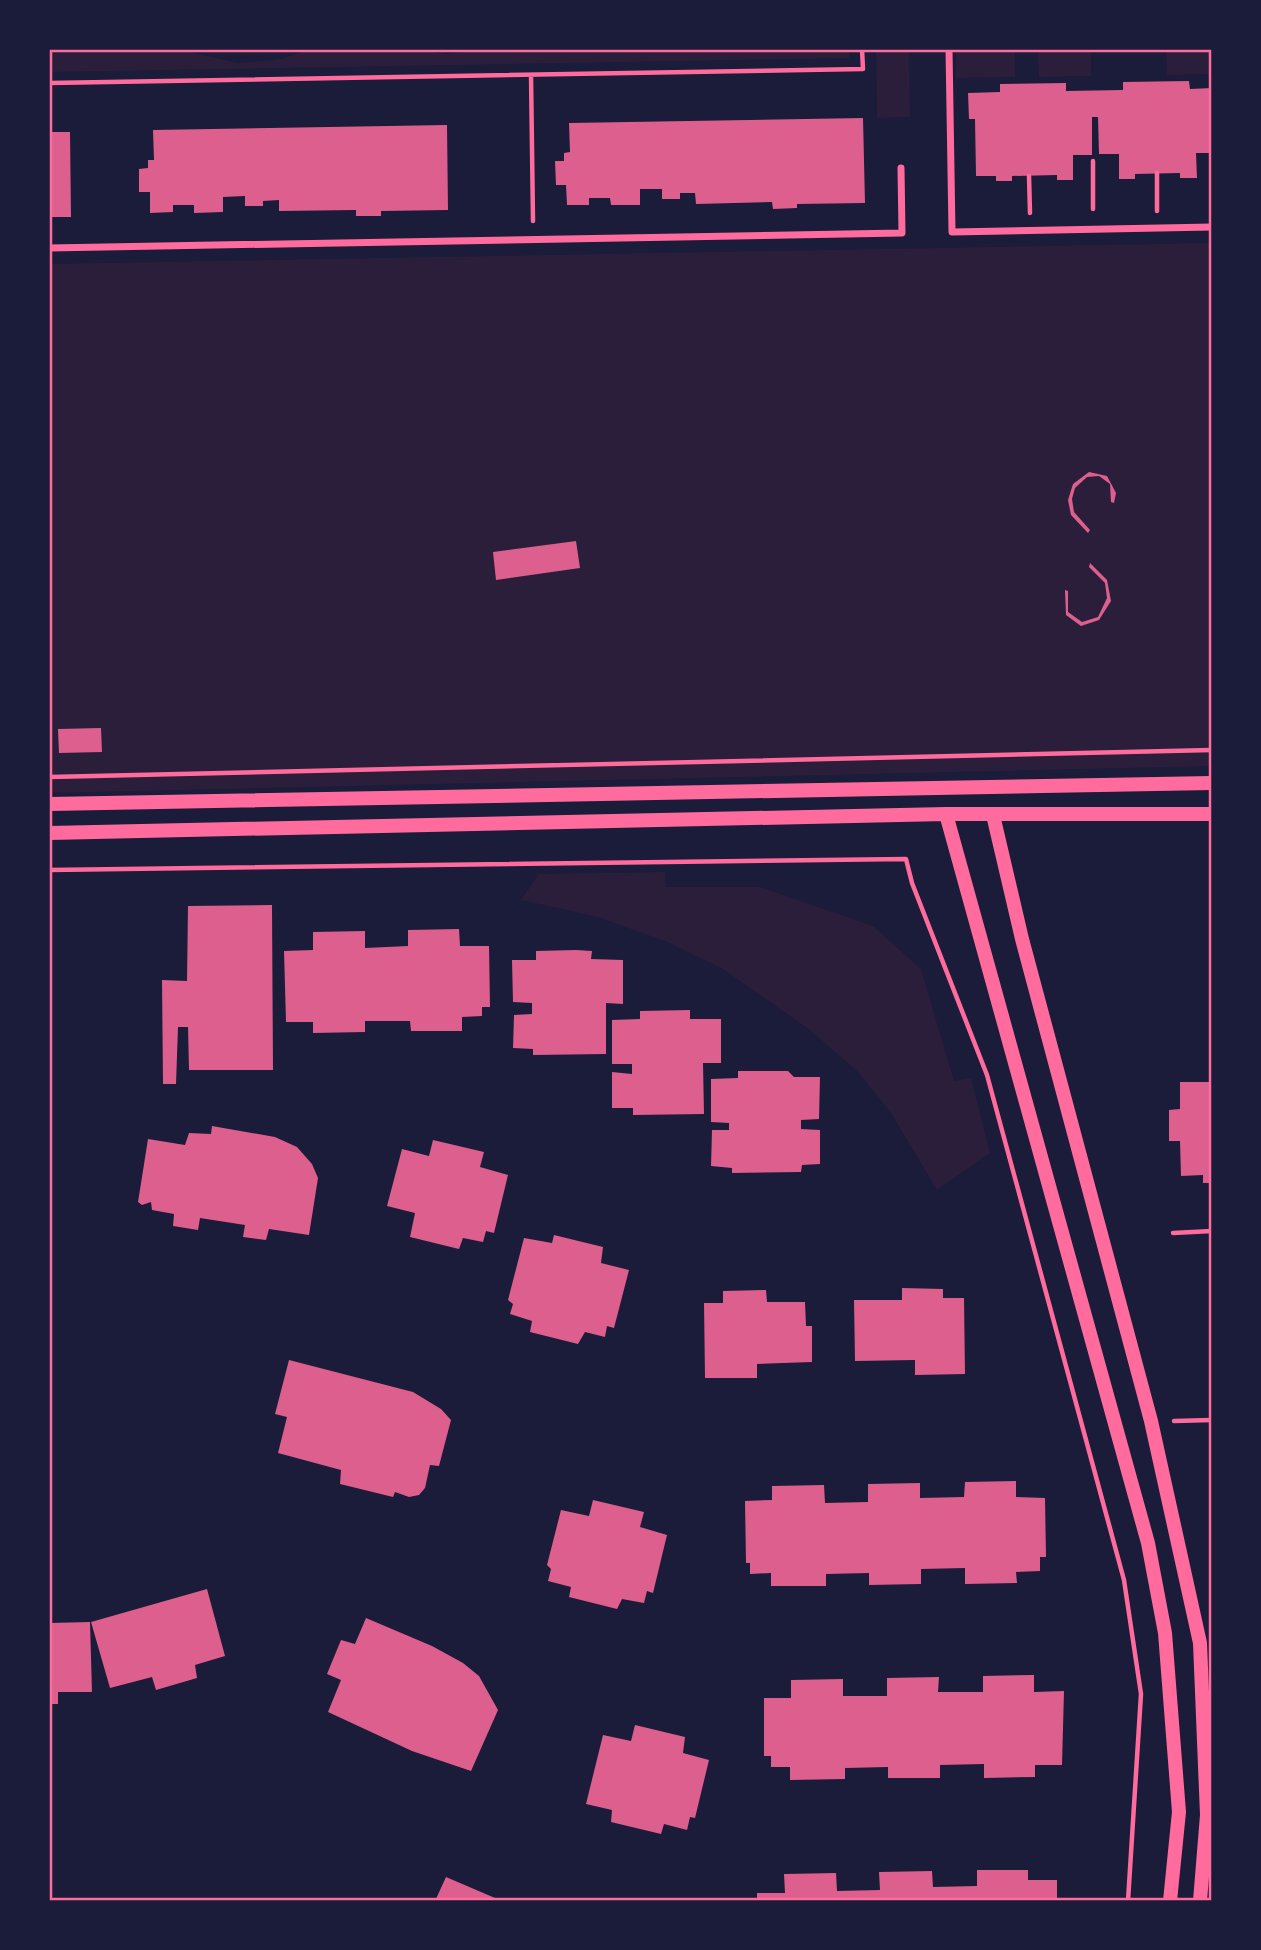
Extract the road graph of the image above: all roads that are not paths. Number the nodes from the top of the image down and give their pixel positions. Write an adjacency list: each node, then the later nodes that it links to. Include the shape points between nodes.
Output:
1 (949, 49): 3 (street, via 952,232)
2 (901, 168): 4 (street, via 902,233)
3 (1212, 227)
4 (49, 248)
5 (1212, 783): 6 (main road)
6 (49, 804)
7 (946, 814): 9 (main road); 10 (main road); 11 (main road, via 1148,1543 1164,1633 1179,1812)
8 (1212, 814): 9 (main road)
9 (993, 815): 12 (main road, via 1025,952 1151,1421 1200,1643 1207,1815)
10 (49, 833)
11 (1170, 1901)
12 (1200, 1901)

